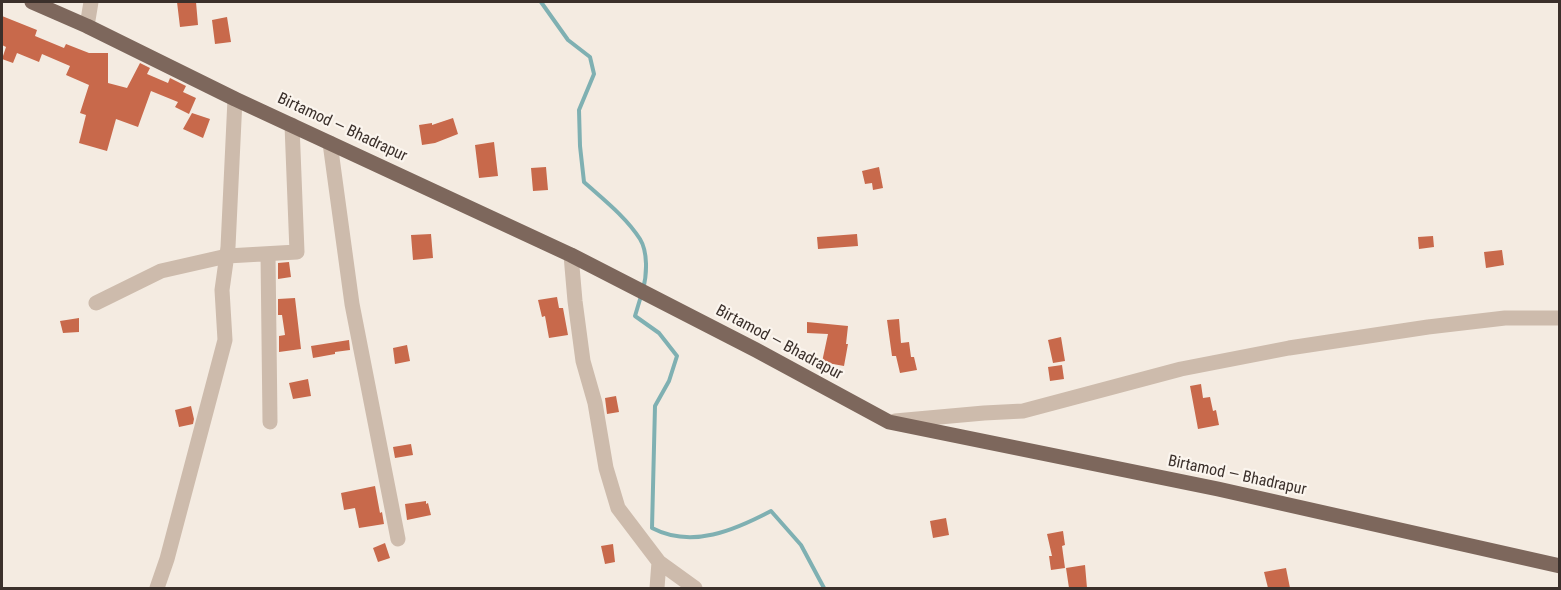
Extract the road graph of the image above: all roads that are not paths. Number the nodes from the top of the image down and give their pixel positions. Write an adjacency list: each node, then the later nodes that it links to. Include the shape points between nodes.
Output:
1 (32, 2): 3 (main road, Birtamod — Bhadrapur)
2 (91, 2): 3 (street)
3 (87, 26): 4 (main road, Birtamod — Bhadrapur)
4 (235, 99): 5 (main road, Birtamod — Bhadrapur); 9 (street)
5 (292, 125): 6 (main road, Birtamod — Bhadrapur); 7 (street, via 297,252)
6 (330, 143): 8 (main road, Birtamod — Bhadrapur); 14 (street, via 352,304)
7 (268, 254): 9 (street); 12 (street)
8 (571, 255): 13 (main road, Birtamod — Bhadrapur); 15 (street, via 583,361 606,468 618,508)
9 (227, 256): 10 (street, via 161,271); 17 (street, via 222,290 225,340)
10 (96, 303)
11 (1560, 318): 13 (street, via 1494,320 1289,348 1181,369 1023,411)
12 (270, 422)
13 (890, 422): 16 (main road, Birtamod — Bhadrapur, via 1218,489)
14 (398, 539)
15 (660, 562): 18 (street); 19 (street)
16 (1560, 566)
17 (158, 588)
18 (657, 588)
19 (695, 588)

